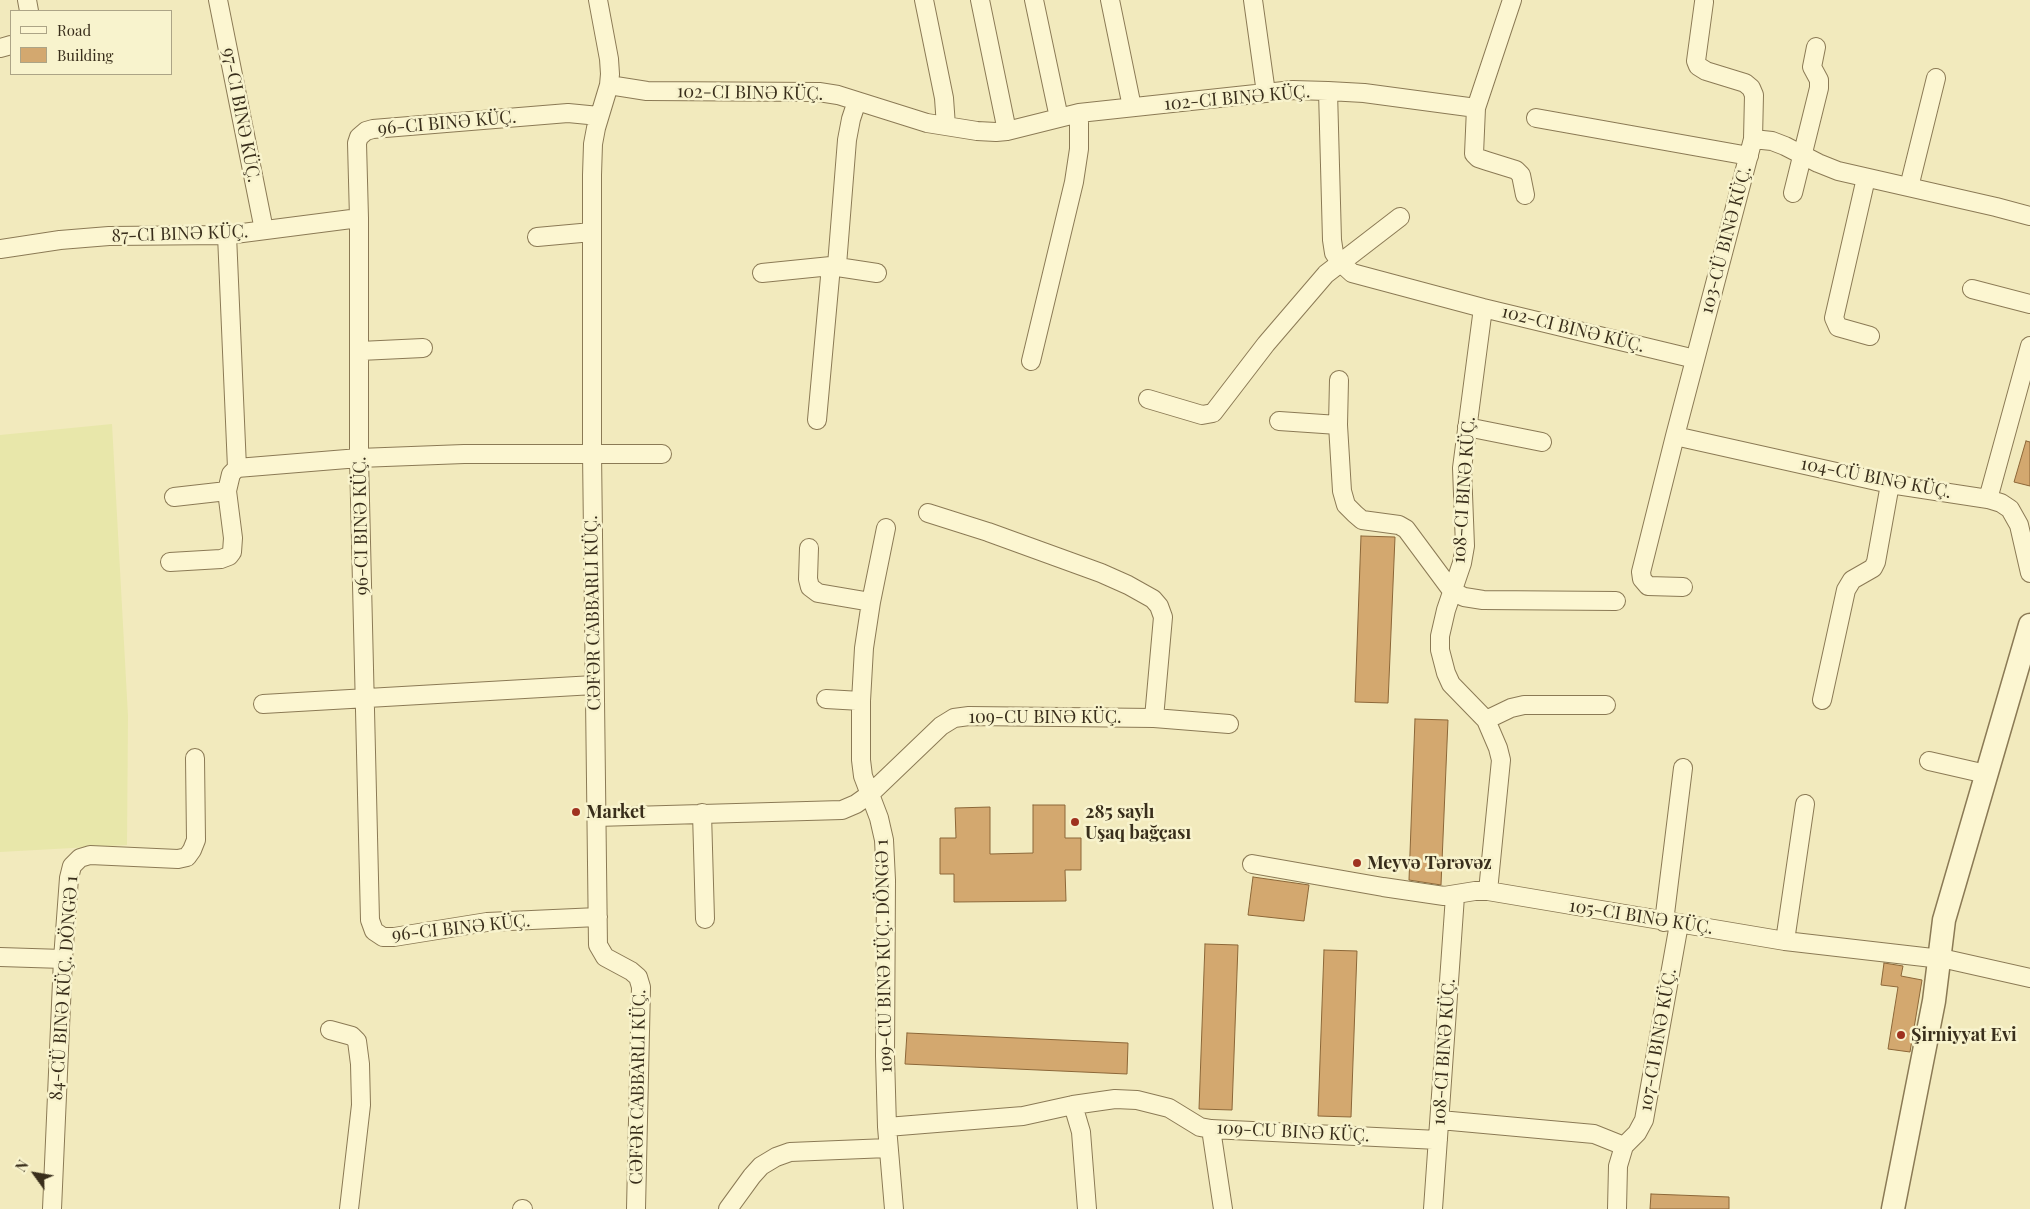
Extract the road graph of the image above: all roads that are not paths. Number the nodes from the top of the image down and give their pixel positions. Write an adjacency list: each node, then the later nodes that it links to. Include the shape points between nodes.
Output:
1 (218, 0): 33 (street, 97-CI BINƏ KÜÇ.)
2 (598, 0): 12 (street, via 609,59)
3 (924, 0): 22 (street, via 944,98)
4 (980, 0): 23 (street)
5 (1034, 0): 20 (street)
6 (1110, 0): 16 (street)
7 (1254, 0): 14 (street)
8 (1512, 0): 17 (street)
9 (1704, 2): 24 (street, 103-CÜ BINƏ KÜÇ., via 1696,61 1706,71 1745,83 1751,88 1754,95)
10 (1816, 47): 25 (street, via 1812,67 1820,88)
11 (1936, 78): 27 (street)
12 (609, 85): 15 (street, 102-CI BINƏ KÜÇ., via 648,91 819,92); 19 (street)
13 (1328, 90): 14 (street, 102-CI BINƏ KÜÇ.); 17 (street); 38 (street, 102-CI BINƏ KÜÇ., via 1332,240 1334,253)
14 (1266, 93): 16 (street, 102-CI BINƏ KÜÇ.)
15 (857, 101): 22 (street, 102-CI BINƏ KÜÇ.); 39 (street, via 846,140 837,265)
16 (1132, 107): 18 (street, 102-CI BINƏ KÜÇ.)
17 (1476, 108): 29 (street, via 1474,154 1516,170 1521,175)
18 (1079, 113): 20 (street, 102-CI BINƏ KÜÇ.); 50 (street, via 1079,149 1074,182)
19 (599, 116): 32 (street, via 568,113 366,131 357,143); 34 (street, via 593,144)
20 (1060, 118): 23 (street, 102-CI BINƏ KÜÇ.)
21 (1536, 118): 24 (street)
22 (946, 126): 23 (street, 102-CI BINƏ KÜÇ.)
23 (1007, 131)
24 (1751, 147): 25 (street, via 1772,141); 49 (street, 103-CÜ BINƏ KÜÇ.)
25 (1803, 156): 26 (street, via 1838,171); 28 (street)
26 (1866, 178): 27 (street); 45 (street, via 1834,318 1838,327)
27 (1908, 187): 31 (street)
28 (1793, 193)
29 (1525, 195)
30 (1400, 216): 38 (street)
31 (2030, 216)
32 (359, 218): 33 (street, 87-CI BINƏ KÜÇ.); 48 (street)
33 (264, 230): 35 (street, 87-CI BINƏ KÜÇ.)
34 (592, 232): 36 (street); 59 (street)
35 (227, 235): 37 (street, 87-CI BINƏ KÜÇ., via 109,236); 62 (street)
36 (537, 236)
37 (0, 249)
38 (1340, 262): 44 (street, 102-CI BINƏ KÜÇ., via 1352,273 1365,278); 52 (street, via 1266,344 1213,413 1202,415)
39 (832, 266): 40 (street); 41 (street); 53 (street)
40 (762, 273)
41 (877, 273)
42 (1972, 289): 43 (street)
43 (2030, 304)
44 (1483, 308): 49 (street, 102-CI BINƏ KÜÇ.); 56 (street, 108-CI BINƏ KÜÇ.)
45 (1870, 336)
46 (2030, 346): 66 (street)
47 (423, 348): 48 (street)
48 (360, 352): 61 (street)
49 (1696, 359): 57 (street, 103-CÜ BINƏ KÜÇ.)
50 (1031, 361)
51 (1340, 380): 55 (street)
52 (1148, 399)
53 (817, 420)
54 (1279, 421): 55 (street)
55 (1338, 425): 73 (street, via 1342,491 1346,505 1362,520 1399,525 1406,529)
56 (1467, 428): 58 (street); 73 (street, 108-CI BINƏ KÜÇ., via 1462,468 1465,546)
57 (1675, 436): 63 (street, 104-CÜ BINƏ KÜÇ.); 72 (street, 103-CÜ BINƏ KÜÇ., via 1642,579 1648,586)
58 (1542, 442)
59 (592, 452): 60 (street); 61 (street); 77 (street)
60 (662, 454)
61 (360, 458): 62 (street); 78 (street)
62 (237, 468): 64 (street, via 231,474)
63 (1890, 484): 66 (street, 104-CÜ BINƏ KÜÇ.); 81 (street, via 1876,562 1873,568 1852,580 1846,590)
64 (227, 490): 65 (street); 70 (street, via 233,538 229,556)
65 (174, 497)
66 (1988, 499): 71 (street, 104-CÜ BINƏ KÜÇ., via 2010,509 2019,525)
67 (928, 513): 84 (street, via 1101,573 1152,599 1163,617)
68 (886, 528): 75 (street, 109-CU BINƏ KÜÇ. DÖNGƏ 1)
69 (809, 548): 75 (street, via 810,587 818,593)
70 (170, 562)
71 (2030, 573)
72 (1682, 587)
73 (1452, 591): 74 (street, via 1483,600); 85 (street, 108-CI BINƏ KÜÇ., via 1440,636 1446,673 1451,684)
74 (1616, 601)
75 (870, 602): 80 (street, 109-CU BINƏ KÜÇ. DÖNGƏ 1)
76 (2030, 625): 90 (street)
77 (594, 685): 78 (street); 94 (street)
78 (366, 698): 82 (street); 98 (street, via 370,920 374,931 383,937 394,937 487,922)
79 (826, 699): 80 (street)
80 (861, 700): 91 (street, 109-CU BINƏ KÜÇ. DÖNGƏ 1, via 861,760)
81 (1822, 700)
82 (263, 704)
83 (1606, 706): 85 (street, via 1524,705)
84 (1154, 718): 86 (street, 109-CU BINƏ KÜÇ.); 91 (street, 109-CU BINƏ KÜÇ., via 954,718 941,726)
85 (1486, 720): 96 (street, 108-CI BINƏ KÜÇ., via 1501,760)
86 (1229, 724)
87 (195, 758): 104 (street, 84-CÜ BINƏ KÜÇ. DÖNGƏ 1, via 196,840 192,850 187,857 178,859 90,855 80,858 72,866 68,878)
88 (1929, 761): 90 (street)
89 (1683, 768): 100 (street, 107-CI BINƏ KÜÇ.)
90 (1986, 774): 103 (street, via 1944,920)
91 (870, 794): 93 (street, 109-CU BINƏ KÜÇ., via 842,810); 109 (street, 109-CU BINƏ KÜÇ. DÖNGƏ 1, via 884,840)
92 (1805, 804): 101 (street)
93 (702, 813): 94 (street, 109-CU BINƏ KÜÇ.); 99 (street)
94 (596, 817): 98 (street)
95 (1252, 864): 97 (street, 105-CI BINƏ KÜÇ.)
96 (1488, 892): 97 (street, 105-CI BINƏ KÜÇ., via 1475,891); 100 (street, 105-CI BINƏ KÜÇ.)
97 (1455, 896): 108 (street, 108-CI BINƏ KÜÇ.)
98 (598, 917): 116 (street, via 601,952 638,977 641,988)
99 (705, 919)
100 (1671, 923): 101 (street, 105-CI BINƏ KÜÇ.); 112 (street, 107-CI BINƏ KÜÇ., via 1644,1120)
101 (1785, 941): 103 (street, 105-CI BINƏ KÜÇ.)
102 (0, 957): 104 (street)
103 (1938, 958): 105 (street, 105-CI BINƏ KÜÇ.); 123 (street, via 1934,1001)
104 (63, 959): 114 (street, 84-CÜ BINƏ KÜÇ. DÖNGƏ 1)
105 (2030, 978)
106 (330, 1030): 115 (street, via 352,1036 357,1041 360,1064 361,1105)
107 (1073, 1105): 109 (street, 109-CU BINƏ KÜÇ., via 1023,1116); 110 (street, 109-CU BINƏ KÜÇ., via 1115,1099 1137,1100 1168,1108 1200,1127); 119 (street, via 1081,1132)
108 (1440, 1120): 111 (street, 108-CI BINƏ KÜÇ.); 112 (street, via 1594,1134)
109 (887, 1128): 113 (street, 109-CU BINƏ KÜÇ. DÖNGƏ 1)
110 (1211, 1129): 111 (street, 109-CU BINƏ KÜÇ.); 120 (street)
111 (1438, 1140): 121 (street, 108-CI BINƏ KÜÇ.)
112 (1624, 1146): 122 (street, 107-CI BINƏ KÜÇ., via 1618,1166)
113 (888, 1148): 117 (street, via 790,1152 776,1157 761,1166); 118 (street, 109-CU BINƏ KÜÇ. DÖNGƏ 1)
114 (52, 1209)
115 (349, 1209)
116 (636, 1209)
117 (728, 1209)
118 (894, 1209)
119 (1087, 1209)
120 (1223, 1209)
121 (1432, 1209)
122 (1617, 1209)
123 (1893, 1209)

